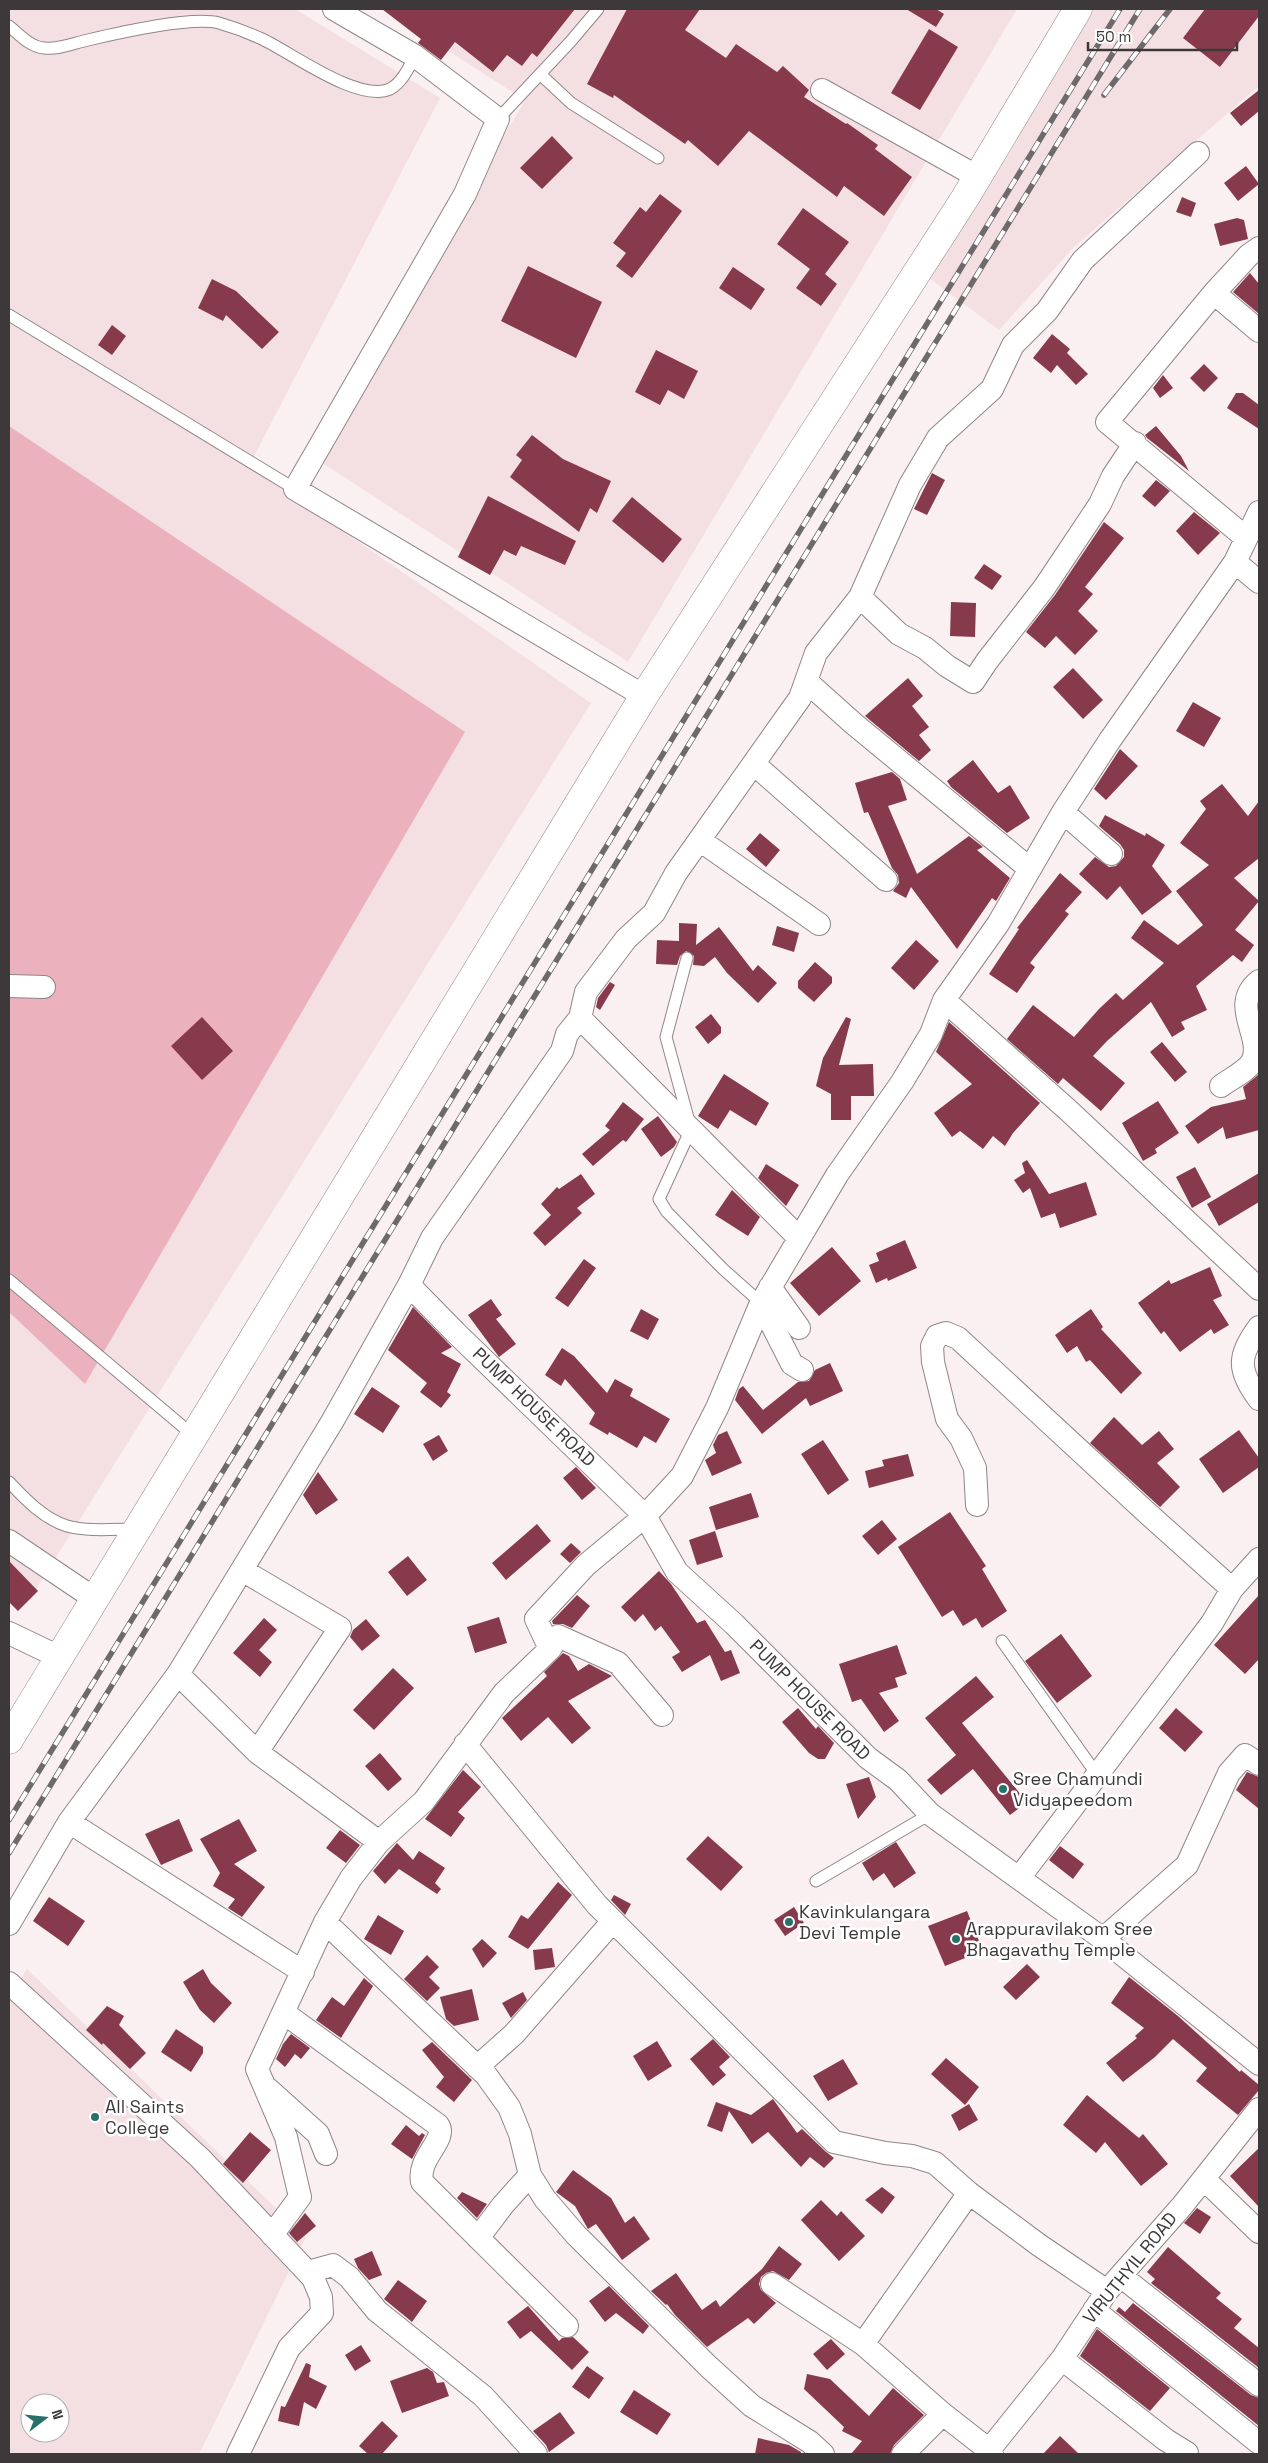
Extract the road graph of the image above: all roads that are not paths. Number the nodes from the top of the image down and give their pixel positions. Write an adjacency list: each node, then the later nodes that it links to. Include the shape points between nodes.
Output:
1 (334, 9): 5 (street)
2 (598, 9): 6 (lane)
3 (1073, 11): 11 (main road)
4 (9, 26): 5 (lane, via 32,44 43,48 184,23 218,23 262,39 331,78 379,91 391,89 400,81)
5 (415, 56): 8 (street)
6 (540, 74): 8 (lane); 10 (lane, via 571,103)
7 (822, 90): 11 (street)
8 (498, 119): 17 (street, via 465,194)
9 (1198, 152): 22 (street, via 1083,260 1047,311 1013,345 992,389 938,438 910,485)
10 (658, 158)
11 (978, 178): 24 (main road)
12 (1255, 259): 13 (street)
13 (1214, 293): 15 (street); 16 (street, via 1107,422)
14 (9, 315): 17 (lane)
15 (1259, 331)
16 (1135, 443): 19 (street); 22 (street, via 1113,476 1100,504 1044,588 973,682 899,634)
17 (295, 489): 24 (street)
18 (1259, 512): 19 (street)
19 (1245, 537): 20 (street)
20 (1235, 562): 21 (street); 26 (street)
21 (1259, 582)
22 (860, 597): 23 (street, via 816,653)
23 (806, 681): 25 (street, via 800,698); 29 (street)
24 (644, 696): 49 (main road)
25 (754, 764): 27 (street); 30 (street)
26 (1063, 812): 28 (street); 29 (street)
27 (701, 841): 31 (street); 37 (street, via 676,873 654,913 626,939 586,992)
28 (1111, 854)
29 (1030, 869): 36 (street, via 998,924)
30 (886, 880)
31 (819, 924)
32 (687, 958): 39 (lane, via 666,1038)
33 (1259, 980): 38 (street, via 1248,992 1246,1002 1253,1060)
34 (9, 986): 35 (street)
35 (44, 987)
36 (944, 1000): 40 (street, via 931,1034 902,1082 837,1175); 43 (street, via 1062,1104)
37 (580, 1018): 39 (street); 42 (street, via 567,1034 562,1051 432,1238)
38 (1221, 1086)
39 (691, 1129): 40 (street); 44 (lane, via 658,1199 666,1212 723,1269)
40 (799, 1238): 44 (street)
41 (9, 1280): 49 (lane)
42 (409, 1284): 52 (street, PUMP HOUSE ROAD); 56 (street, via 332,1422)
43 (1259, 1289)
44 (765, 1295): 46 (street); 47 (street, via 792,1364); 52 (street, via 717,1408 682,1476)
45 (1259, 1327): 48 (street, via 1242,1357 1243,1372)
46 (799, 1328)
47 (802, 1370)
48 (1259, 1400)
49 (194, 1436): 53 (main road)
50 (9, 1482): 53 (lane, via 32,1506 67,1525)
51 (977, 1505): 57 (street, via 975,1468 948,1419 933,1362 932,1346 937,1336 946,1333 958,1338)
52 (645, 1516): 61 (street, via 586,1564 536,1619); 70 (street, PUMP HOUSE ROAD, via 677,1572)
53 (137, 1529): 58 (main road)
54 (9, 1541): 58 (street)
55 (1259, 1559): 57 (street)
56 (242, 1570): 63 (street); 67 (street, via 340,1628)
57 (1232, 1589): 69 (street, via 1212,1623)
58 (95, 1599): 62 (main road)
59 (9, 1633): 62 (street)
60 (1002, 1641): 69 (lane)
61 (550, 1649): 64 (street, via 558,1636 618,1663); 66 (street, via 504,1693)
62 (59, 1657): 65 (main road)
63 (178, 1674): 67 (street); 71 (street)
64 (662, 1715)
65 (9, 1740)
66 (465, 1744): 72 (street, via 424,1801); 75 (street)
67 (257, 1752): 72 (street)
68 (1259, 1764): 78 (street, via 1245,1755 1229,1772 1187,1864)
69 (1098, 1776): 73 (street)
70 (930, 1814): 73 (street, PUMP HOUSE ROAD); 74 (lane)
71 (69, 1822): 77 (street); 79 (street)
72 (380, 1842): 76 (street, via 351,1878)
73 (1019, 1878): 78 (street, PUMP HOUSE ROAD)
74 (816, 1881)
75 (613, 1921): 83 (street, via 514,2034); 89 (street, via 834,2142 935,2163)
76 (325, 1922): 79 (street); 83 (street)
77 (9, 1924)
78 (1102, 1939): 82 (street, PUMP HOUSE ROAD)
79 (302, 1972): 81 (street)
80 (9, 1983): 91 (street, via 200,2158)
81 (284, 2013): 84 (street, via 257,2069); 92 (street, via 438,2125 441,2136 423,2164 422,2182)
82 (1259, 2064)
83 (477, 2067): 87 (street, via 510,2107)
84 (264, 2085): 86 (street, via 318,2134); 91 (street, via 286,2137 300,2197)
85 (1259, 2108): 88 (street, VIRUTHYIL ROAD)
86 (326, 2154)
87 (530, 2175): 92 (street); 106 (street, via 545,2199 576,2235 709,2367 752,2406 810,2442)
88 (1204, 2179): 90 (street); 95 (street, VIRUTHYIL ROAD)
89 (970, 2193): 95 (street, via 1038,2245); 98 (street)
90 (1259, 2232)
91 (272, 2235): 93 (street)
92 (478, 2238): 97 (street)
93 (308, 2272): 104 (street, via 321,2297 322,2313 289,2348); 105 (street, via 333,2265 349,2277 377,2311 484,2396)
94 (772, 2284): 98 (street)
95 (1114, 2284): 96 (street, VIRUTHYIL ROAD); 100 (street)
96 (1094, 2310): 99 (street, VIRUTHYIL ROAD); 102 (street)
97 (567, 2326)
98 (863, 2344): 101 (street)
99 (1062, 2360): 103 (street, VIRUTHYIL ROAD); 108 (street)
100 (1259, 2385)
101 (943, 2414): 103 (street); 107 (street)
102 (1259, 2443): 109 (street)
103 (990, 2452)
104 (238, 2454)
105 (536, 2454)
106 (823, 2454)
107 (902, 2454)
108 (1188, 2454)
109 (1244, 2454)

